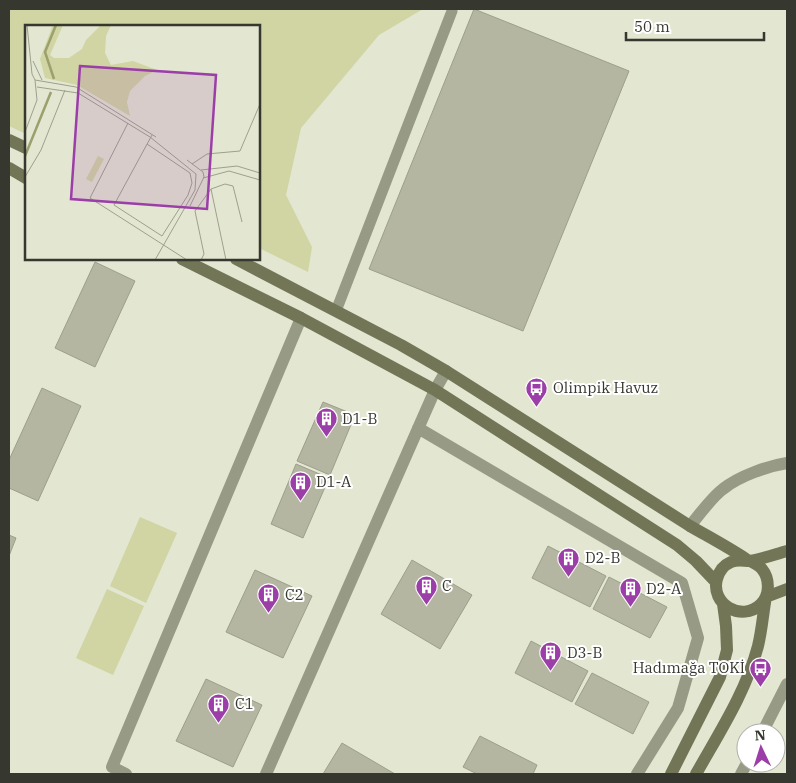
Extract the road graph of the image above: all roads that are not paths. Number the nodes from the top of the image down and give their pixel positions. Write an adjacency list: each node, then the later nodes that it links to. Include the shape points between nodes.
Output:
1 (452, 11): 8 (lane)
2 (9, 140): 3 (main road)
3 (25, 148)
4 (9, 168): 5 (main road)
5 (25, 177)
6 (184, 260): 9 (main road)
7 (238, 260): 8 (main road)
8 (336, 311): 10 (main road)
9 (301, 318): 11 (main road); 23 (street, via 112,767)
10 (446, 371): 11 (street); 14 (main road)
11 (434, 390): 12 (street); 17 (main road, via 677,545)
12 (418, 428): 24 (street); 25 (street, via 682,583 698,638 678,708)
13 (787, 463): 14 (street, via 749,474 723,489)
14 (690, 526): 16 (main road)
15 (787, 551): 16 (main road)
16 (750, 561): 17 (main road, via 731,562 720,572); 19 (main road, via 767,577)
17 (716, 582): 20 (main road)
18 (787, 589): 19 (main road)
19 (766, 596): 20 (main road, via 758,606 746,612 734,611); 27 (main road, via 758,646 746,681)
20 (723, 604): 26 (main road, via 727,650 720,677)
21 (787, 684): 22 (street)
22 (767, 723)
23 (126, 774)
24 (266, 774)
25 (638, 774)
26 (671, 774)
27 (696, 774)

